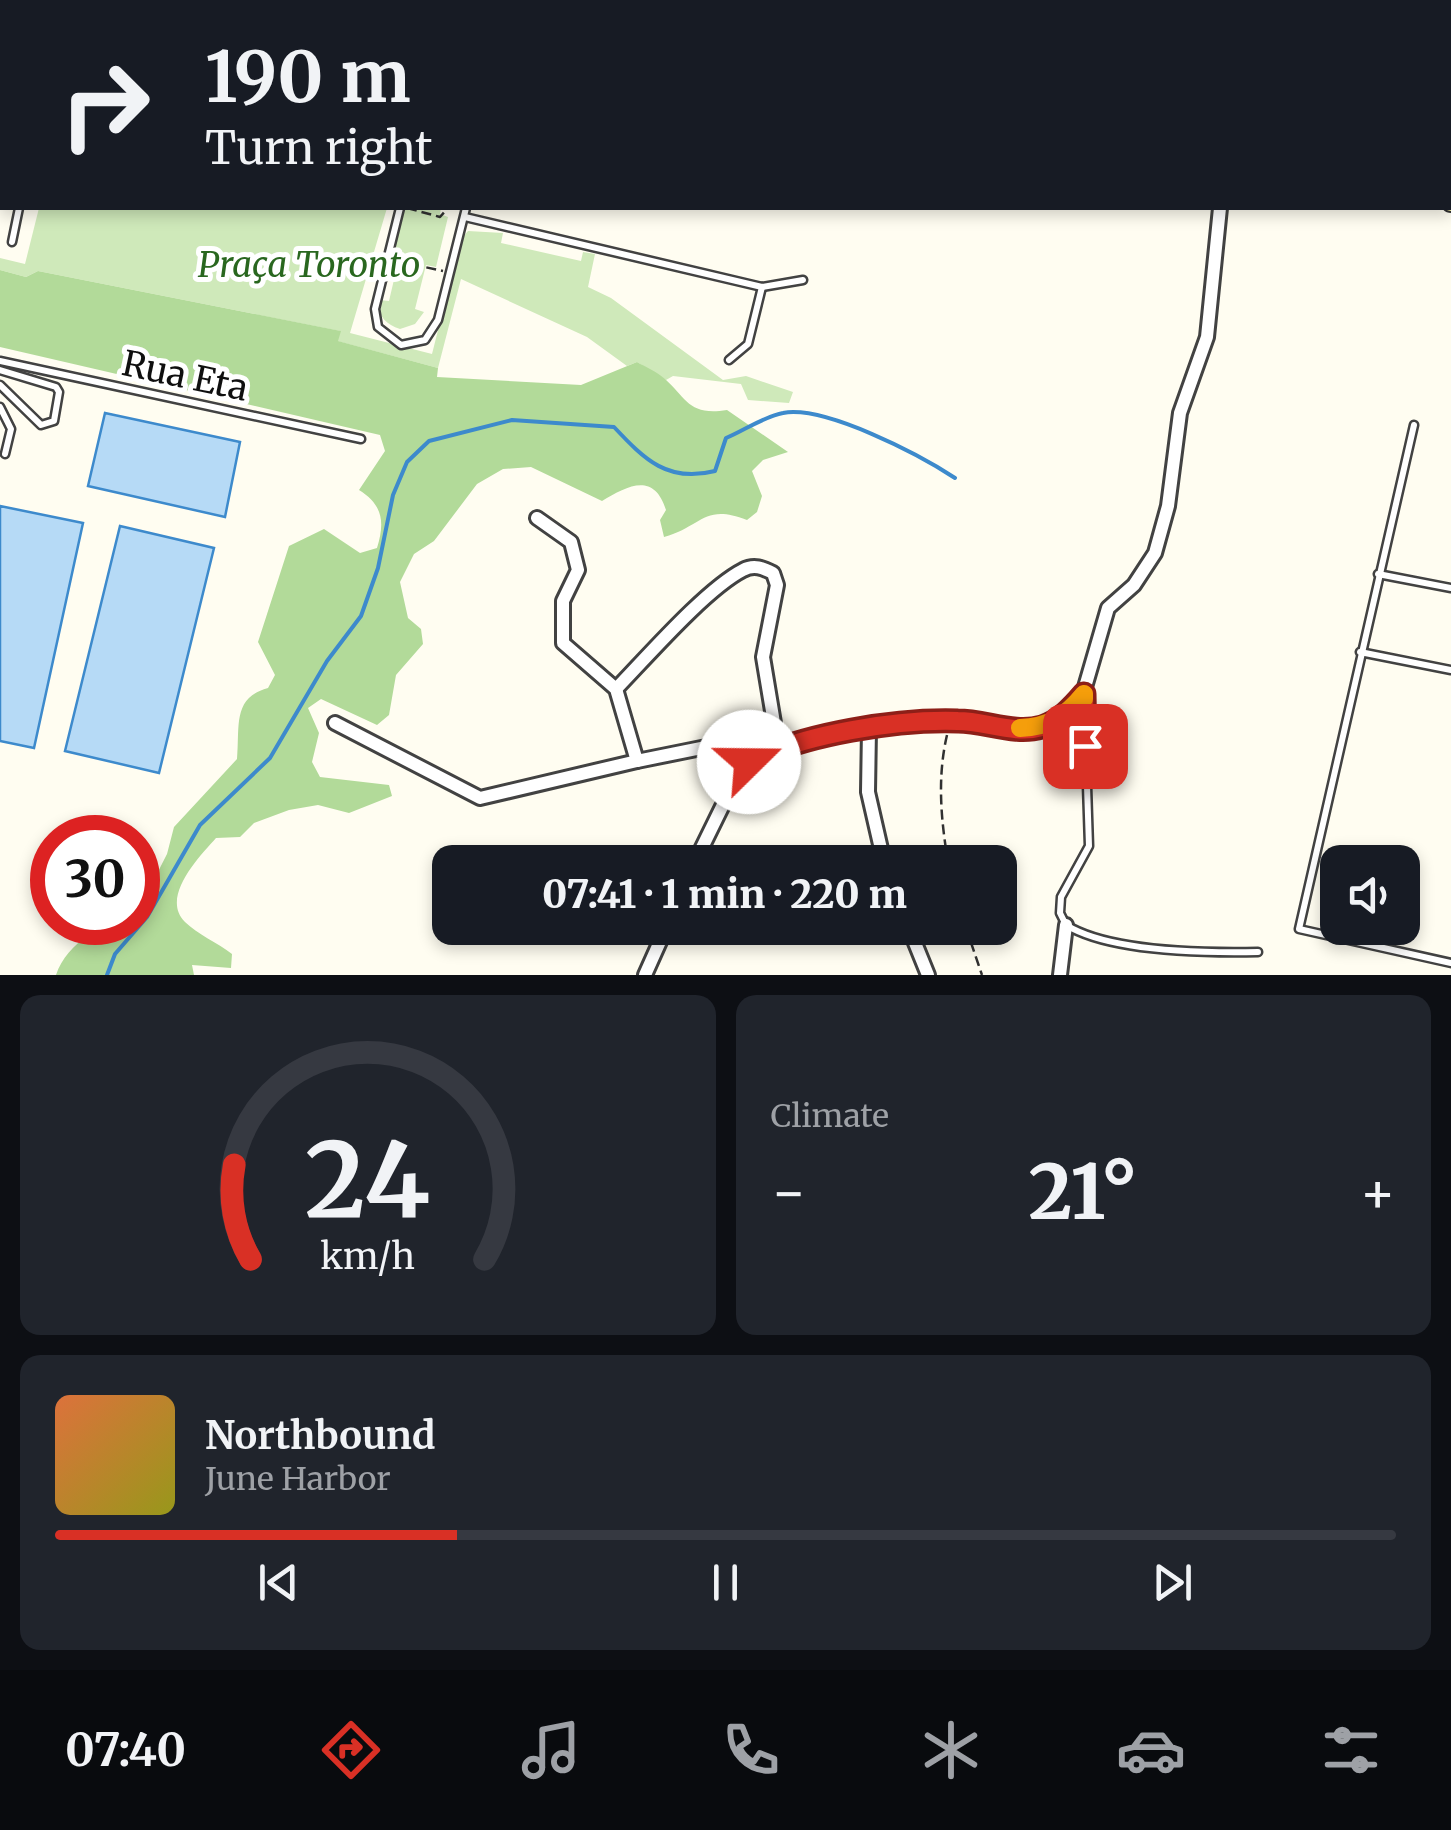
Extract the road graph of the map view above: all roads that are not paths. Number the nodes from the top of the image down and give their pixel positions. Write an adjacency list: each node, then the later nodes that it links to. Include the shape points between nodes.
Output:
1 (18, 210): 6 (lane)
2 (401, 210): 5 (lane, via 376,319 384,336 401,345 425,340 432,331)
3 (466, 210): 5 (lane)
4 (1220, 210): 23 (street, via 1207,338 1180,412 1168,506 1155,552 1134,585 1108,608)
5 (465, 218): 8 (lane)
6 (12, 242)
7 (803, 280): 8 (lane)
8 (762, 287): 9 (lane, via 748,344)
9 (730, 360)
10 (0, 361): 15 (lane, Rua Eta)
11 (0, 370): 12 (lane, via 56,387 54,421 41,425)
12 (0, 384)
13 (0, 407): 16 (lane, via 10,424)
14 (1414, 425): 18 (lane)
15 (361, 439)
16 (6, 454)
17 (536, 518): 22 (street, via 571,542 578,570 562,601 563,643)
18 (1378, 574): 19 (lane); 20 (lane)
19 (1451, 588)
20 (1360, 652): 21 (lane); 36 (lane, via 1299,929)
21 (1451, 670)
22 (616, 689): 27 (street, via 687,617 745,568 760,566 773,573 777,586 763,657); 28 (street)
23 (1084, 694): 25 (street, via 1068,713 1041,727 950,721); 32 (lane, via 1090,846 1061,898)
24 (335, 723): 28 (street, via 480,798)
25 (868, 729): 27 (street); 31 (street, via 868,792)
26 (736, 741): 27 (street); 28 (street); 29 (street)
27 (777, 741): 29 (street)
28 (637, 761)
29 (749, 762): 30 (street)
30 (702, 845)
31 (880, 845)
32 (1066, 925): 35 (lane, via 1156,946); 39 (street)
33 (658, 945): 37 (street)
34 (916, 945): 38 (street)
35 (1258, 952)
36 (1451, 964)
37 (645, 975)
38 (928, 975)
39 (1060, 975)

